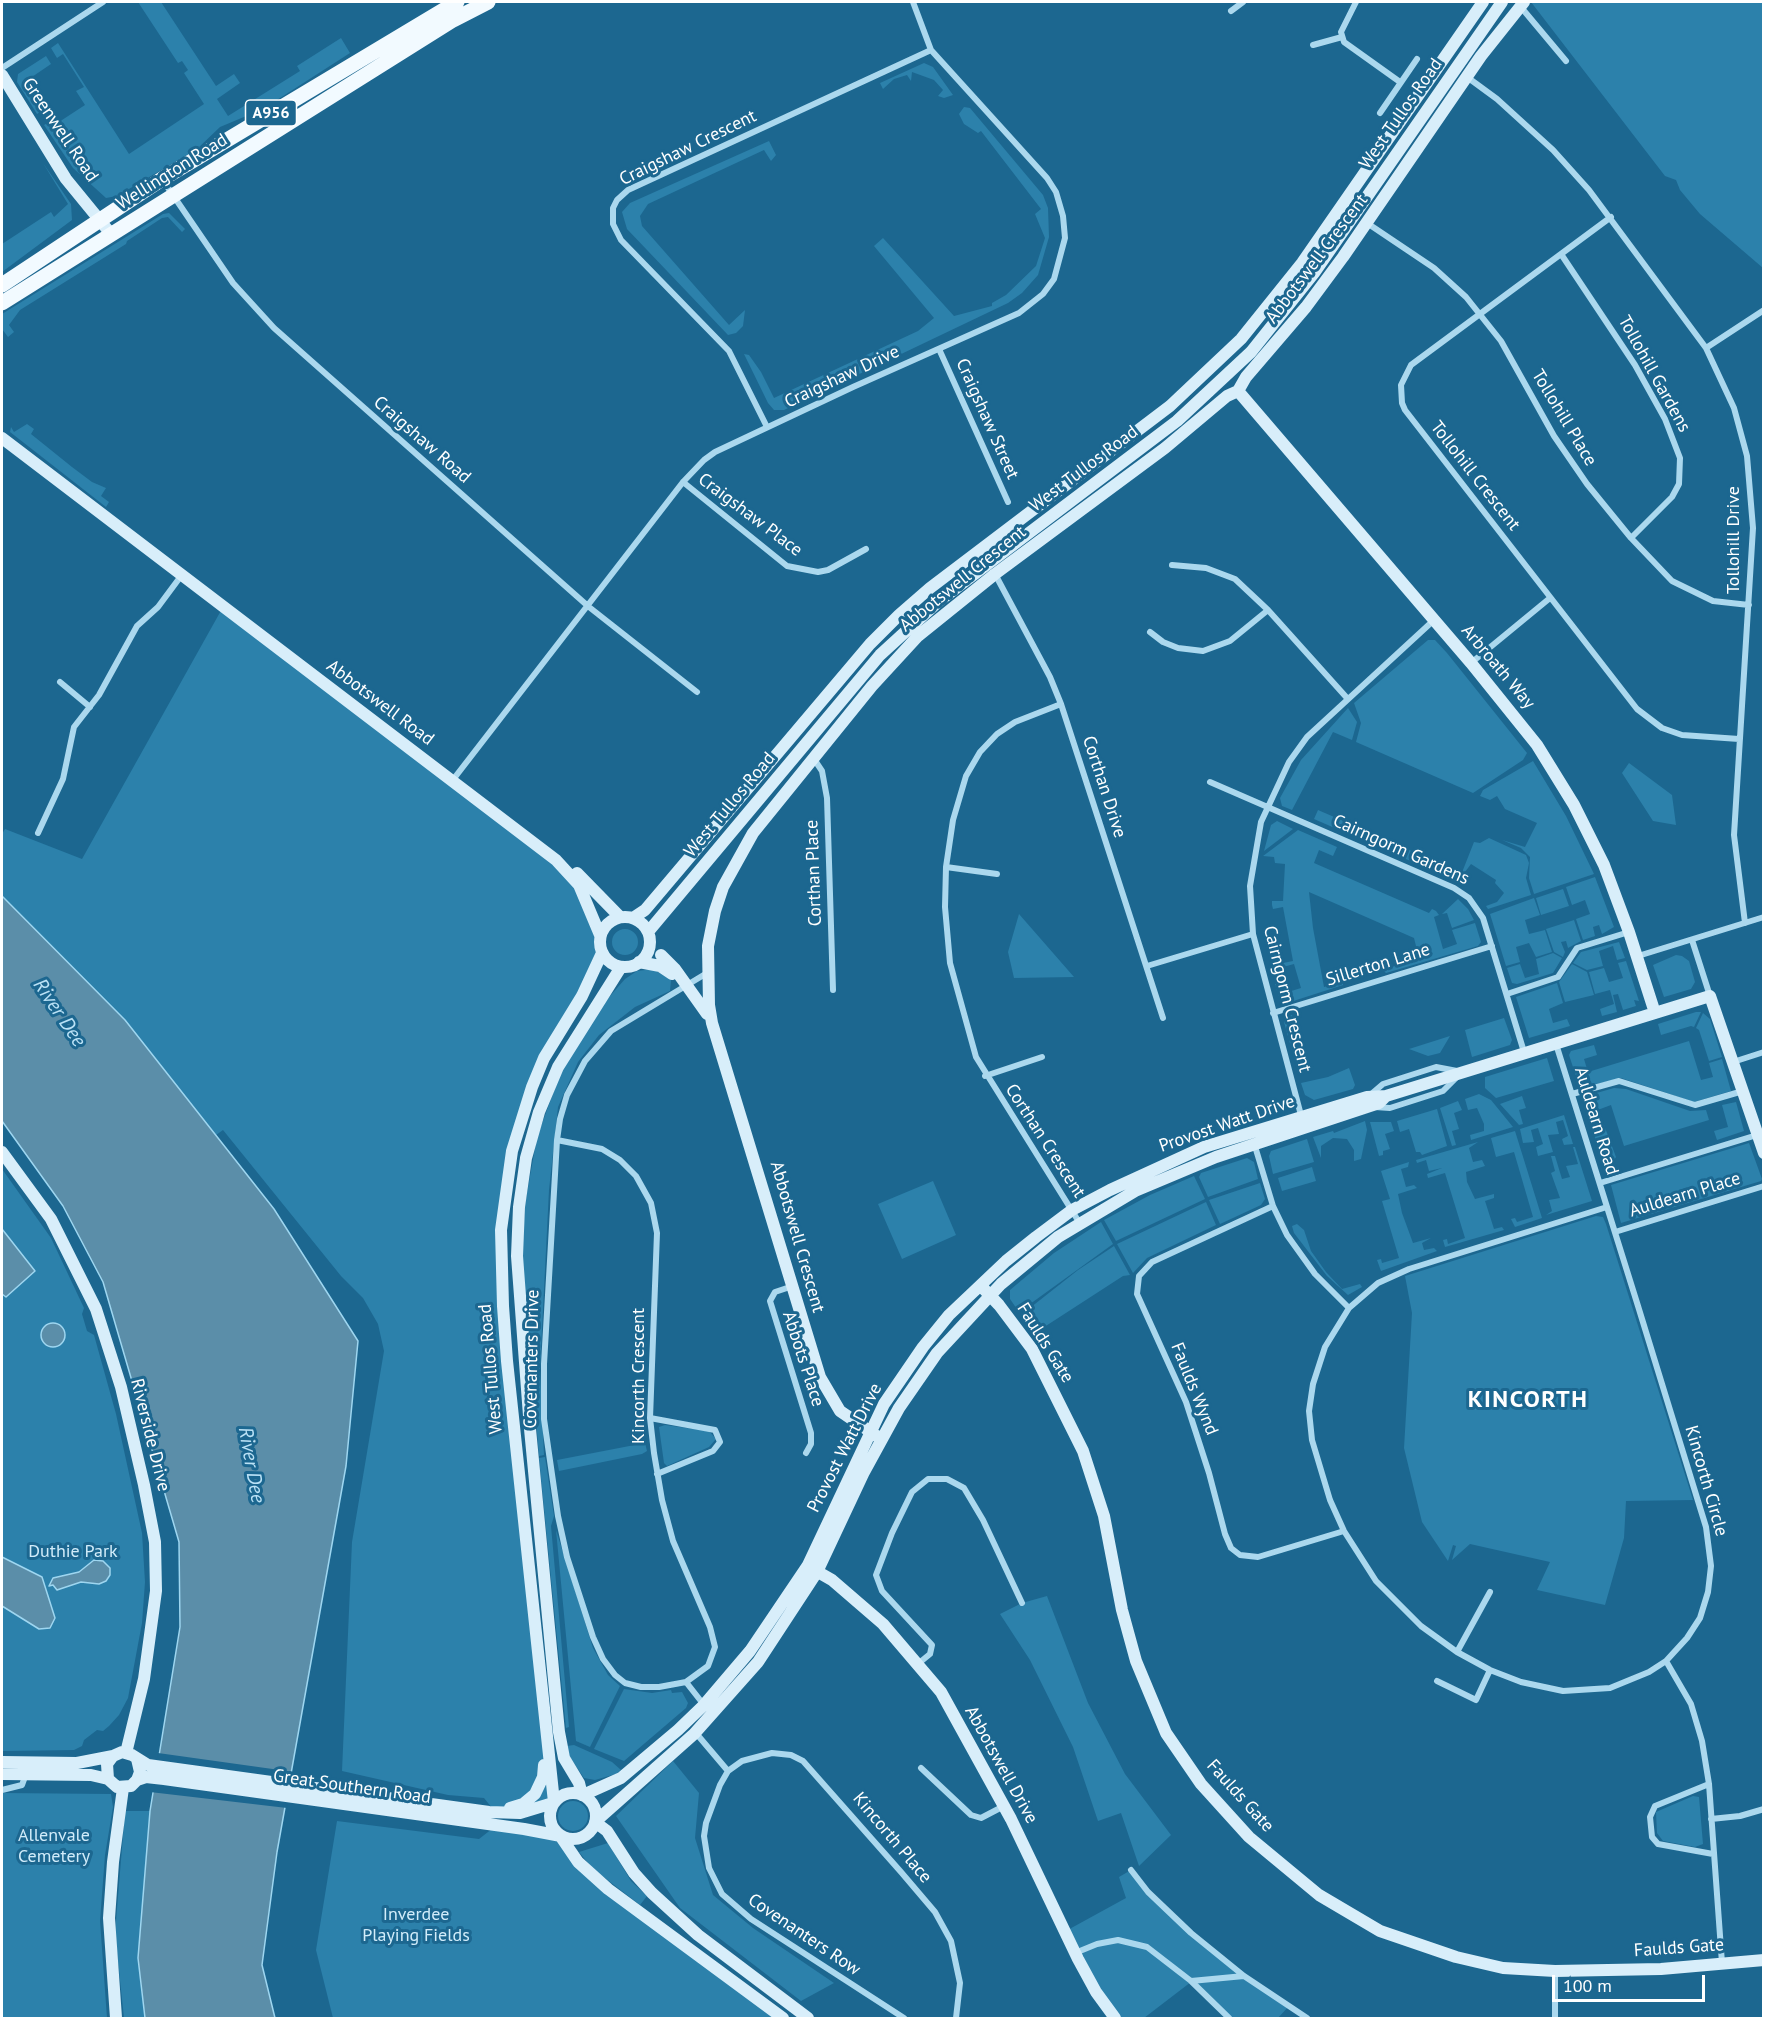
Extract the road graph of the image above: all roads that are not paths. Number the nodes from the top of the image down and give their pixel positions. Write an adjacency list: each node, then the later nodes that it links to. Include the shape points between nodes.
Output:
1 (103, 2): 16 (street)
2 (488, 2): 9 (main road, Wellington Road / A956)
3 (913, 2): 13 (street, Craigshaw Drive)
4 (1243, 2): 10 (street)
5 (1356, 2): 11 (street, via 1343,26)
6 (1483, 2): 67 (street, West Tullos Road, via 1302,262 1241,339 1170,406 899,615 870,644 645,910)
7 (1502, 2): 69 (street, West Tullos Road, via 1314,273 1251,352 1178,421 909,627 880,655)
8 (1522, 4): 15 (street); 18 (street, Abbotswell Crescent)
9 (451, 7): 21 (main road, Wellington Road / A956); 22 (main road, Wellington Road / A956)
10 (1231, 10)
11 (1342, 37): 12 (street); 19 (street)
12 (1313, 45)
13 (932, 50): 32 (street, Craigshaw Drive, via 1052,184 1061,206 1065,238 1054,279 1031,306); 35 (street, Craigshaw Crescent, via 628,190 617,200 613,224 621,240 729,351)
14 (1417, 59): 19 (street)
15 (1566, 60)
16 (2, 69)
17 (2, 75): 24 (street, Greenwell Road, via 66,179)
18 (1467, 77): 23 (street, Tollohill Drive, via 1553,150); 25 (street, Abbotswell Crescent)
19 (1400, 82): 20 (street)
20 (1380, 113)
21 (162, 179): 22 (street, Craigshaw Road); 24 (main road, Wellington Road / A956)
22 (173, 195): 26 (main road, Wellington Road / A956); 46 (street, Craigshaw Road, via 251,305)
23 (1611, 217): 27 (street, Tollohill Crescent); 33 (street, Tollohill Drive)
24 (100, 218): 26 (street, Greenwell Road); 28 (main road, Wellington Road / A956)
25 (1367, 223): 31 (street, Tollohill Place, via 1434,268); 34 (street, Abbotswell Crescent)
26 (111, 234): 29 (main road, Wellington Road / A956)
27 (1561, 254): 31 (street, Tollohill Crescent); 39 (street, Tollohill Gardens, via 1635,364 1665,419 1680,458 1679,484 1672,497)
28 (2, 285)
29 (2, 303)
30 (1764, 310): 33 (street)
31 (1480, 313): 39 (street, Tollohill Place, via 1554,436); 44 (street, Tollohill Crescent, via 1411,365 1401,385 1402,403)
32 (939, 348): 35 (street, Craigshaw Drive); 38 (street, Craigshaw Street)
33 (1706, 348): 45 (street, Tollohill Drive, via 1734,408 1747,456 1753,528)
34 (1238, 391): 42 (street, Abbotswell Crescent); 48 (street, Arbroath Way)
35 (767, 427): 37 (street, Craigshaw Drive, via 715,452)
36 (2, 438): 43 (street, Abbotswell Road)
37 (683, 482): 40 (street, Craigshaw Place, via 787,566 828,570); 46 (street, Craigshaw Drive)
38 (1008, 502)
39 (1631, 538): 45 (street, Tollohill Place, via 1672,581 1689,591 1713,601)
40 (866, 549)
41 (1172, 565): 47 (street, via 1206,568 1235,579)
42 (994, 574): 54 (street, Corthan Drive, via 1046,668); 57 (street, Abbotswell Crescent, via 918,636)
43 (182, 576): 55 (street, via 137,626); 58 (street, Abbotswell Road)
44 (1550, 598): 50 (street); 56 (street, Tollohill Crescent, via 1648,719 1682,735)
45 (1749, 605): 56 (street, Tollohill Drive)
46 (589, 607): 52 (street, Craigshaw Road); 58 (street, Craigshaw Drive)
47 (1268, 610): 49 (street, via 1230,641 1203,651 1178,648); 53 (street)
48 (1434, 620): 50 (street, Arbroath Way); 53 (street, Cairngorm Crescent)
49 (1150, 632)
50 (1472, 663): 70 (street, Arbroath Way, via 1516,716 1565,789 1604,865)
51 (60, 682): 55 (street)
52 (697, 692)
53 (1347, 698): 60 (street, Cairngorm Crescent, via 1298,749)
54 (1061, 704): 63 (street, Corthan Crescent, via 1015,722 980,752 959,798); 79 (street, Corthan Drive)
55 (90, 707): 61 (street, via 74,727 63,779)
56 (1739, 739): 68 (street, Tollohill Drive, via 1734,835)
57 (814, 759): 81 (street, Abbotswell Crescent, via 753,833 732,868 715,911 708,946); 83 (street, Corthan Place, via 822,771 826,798)
58 (452, 781): 62 (street, Abbotswell Road)
59 (1210, 782): 60 (street)
60 (1267, 807): 71 (street, Cairngorm Crescent, via 1251,870); 74 (street, Cairngorm Gardens, via 1460,891 1478,908)
61 (38, 833)
62 (556, 860): 65 (street, via 578,874); 72 (street, via 579,885)
63 (946, 867): 64 (street); 96 (street, Corthan Crescent, via 950,963 965,1024)
64 (997, 874)
65 (620, 917): 67 (street); 72 (street, via 608,923)
66 (1764, 917): 68 (street)
67 (633, 918): 69 (street)
68 (1745, 923): 73 (street)
69 (648, 932): 78 (street, via 649,948)
70 (1629, 932): 77 (street, Arbroath Way); 84 (street, via 1577,948 1558,977)
71 (1252, 934): 79 (street); 86 (street, Cairngorm Crescent)
72 (600, 935): 75 (street)
73 (1692, 940): 77 (street); 85 (street)
74 (1492, 946): 84 (street, Cairngorm Gardens); 86 (street, Sillerton Lane)
75 (602, 953): 80 (street); 134 (street, West Tullos Road, via 532,1087 512,1151 503,1203 503,1306)
76 (661, 955): 82 (street, Abbotswell Crescent)
77 (1638, 956): 87 (street, Arbroath Way)
78 (639, 962): 80 (street); 82 (street, Abbotswell Crescent, via 665,968)
79 (1147, 966): 88 (street, Corthan Drive)
80 (621, 967): 146 (street, West Tullos Road, via 558,1067 526,1158 519,1207 517,1256 530,1429 559,1732 564,1758)
81 (708, 973): 82 (street, Covenanters Drive); 89 (street, Abbotswell Crescent)
82 (687, 986): 89 (street, Abbotswell Crescent); 103 (street, Covenanters Drive, via 628,1020 597,1046 567,1095)
83 (833, 990)
84 (1507, 994): 91 (street, Cairngorm Gardens)
85 (1710, 996): 87 (street, Provost Watt Drive); 94 (street)
86 (1273, 1013): 100 (street, Cairngorm Crescent)
87 (1655, 1013): 90 (street, Provost Watt Drive)
88 (1163, 1018)
89 (712, 1023): 113 (street, Abbotswell Crescent)
90 (1556, 1043): 91 (street, Provost Watt Drive); 98 (street, Auldearn Road)
91 (1524, 1052): 95 (street, Provost Watt Drive)
92 (1764, 1052): 94 (street)
93 (1042, 1057): 96 (street, Corthan Crescent)
94 (1733, 1062): 97 (street)
95 (1463, 1072): 99 (street, Provost Watt Drive); 99 (street, via 1443,1091 1390,1108); 99 (street, via 1436,1067 1383,1084)
96 (985, 1076): 110 (street, Corthan Crescent)
97 (1743, 1091): 98 (street, via 1695,1105 1619,1081); 101 (street)
98 (1572, 1094): 106 (street, Auldearn Road)
99 (1369, 1102): 100 (street, Provost Watt Drive)
100 (1303, 1122): 102 (street, Provost Watt Drive)
101 (1757, 1135): 105 (street); 106 (street)
102 (1252, 1139): 108 (street); 110 (street, Provost Watt Drive, via 1204,1148 1148,1170); 111 (street, Provost Watt Drive, via 1135,1191)
103 (557, 1140): 117 (street, Kincorth Crescent, via 602,1149 620,1160 636,1176 651,1203 657,1245); 130 (street, Covenanters Drive, via 544,1419 567,1557 593,1637 615,1675 625,1683 641,1687)
104 (2, 1152): 137 (street, Riverside Drive, via 51,1219 96,1309 121,1388 144,1485 155,1542 156,1591 144,1679)
105 (1764, 1153)
106 (1600, 1183): 109 (street, Auldearn Road)
107 (1764, 1186): 112 (street, Auldearn Place)
108 (1273, 1206): 116 (street, via 1304,1261); 122 (street, Faulds Wynd, via 1152,1262 1139,1276 1137,1294 1186,1402 1231,1548 1240,1555 1257,1557)
109 (1607, 1207): 112 (street, Kincorth Circle); 116 (street, Kincorth Circle, via 1401,1271 1373,1287)
110 (1072, 1210): 111 (street, Corthan Crescent); 114 (street, Provost Watt Drive, via 1006,1261)
111 (1079, 1222): 115 (street, Provost Watt Drive)
112 (1615, 1232): 127 (street, Kincorth Circle, via 1710,1547 1708,1592 1700,1618)
113 (792, 1286): 118 (street, Abbotswell Crescent, via 826,1391 840,1411); 120 (street, Abbots Place, via 772,1294 771,1308 811,1433)
114 (981, 1286): 115 (street, Faulds Gate); 118 (street, Provost Watt Drive, via 949,1315 923,1347)
115 (990, 1295): 119 (street, Provost Watt Drive, via 937,1353); 159 (street, Faulds Gate, via 1032,1349 1083,1450 1097,1490 1136,1661 1166,1733 1201,1784 1249,1837 1308,1887 1380,1931 1493,1966)
116 (1349, 1308): 122 (street, Kincorth Circle, via 1325,1347 1312,1384 1309,1411 1322,1479)
117 (650, 1418): 121 (street, Kincorth Crescent); 121 (street, via 715,1430 720,1442 713,1451)
118 (869, 1432): 119 (street, Abbotswell Crescent); 123 (street, Provost Watt Drive)
119 (881, 1439): 123 (street, Provost Watt Drive)
120 (806, 1453)
121 (657, 1474): 130 (street, Kincorth Crescent, via 673,1541 716,1647 708,1666)
122 (1344, 1531): 126 (street, Kincorth Circle, via 1376,1581 1422,1626)
123 (813, 1569): 128 (street, Abbotswell Drive, via 872,1613); 132 (street, Provost Watt Drive); 133 (street, Provost Watt Drive, via 758,1662)
124 (1490, 1592): 126 (street)
125 (1022, 1603): 128 (street, via 964,1488 947,1479 927,1479 912,1492 876,1575 882,1591 932,1645 930,1654)
126 (1457, 1652): 129 (street, Kincorth Circle)
127 (1665, 1661): 129 (street, Kincorth Circle, via 1633,1680 1580,1692 1546,1689); 143 (street, via 1677,1676 1698,1721)
128 (919, 1663): 148 (street, Abbotswell Drive, via 941,1692)
129 (1490, 1670): 131 (street, via 1476,1700)
130 (686, 1682): 132 (street)
131 (1437, 1682)
132 (704, 1705): 133 (street); 146 (street, Provost Watt Drive, via 621,1778)
133 (694, 1734): 139 (street); 152 (street, Provost Watt Drive)
134 (546, 1745): 147 (street, West Tullos Road); 150 (street, via 539,1790 523,1804)
135 (113, 1755): 136 (street, via 77,1763); 137 (street, Great Southern Road); 142 (street, via 107,1764)
136 (2, 1762)
137 (139, 1767): 144 (street); 150 (street, Great Southern Road)
138 (921, 1768): 148 (street, via 971,1815 981,1818)
139 (728, 1771): 165 (street, Covenanters Row, via 709,1810 704,1836 709,1868 722,1894 751,1919); 166 (street, Kincorth Place, via 742,1761 772,1753 791,1755 813,1769 946,1931 960,1975)
140 (2, 1774): 141 (street)
141 (26, 1774): 142 (street); 145 (street, via 22,1785)
142 (108, 1779): 144 (street)
143 (1709, 1784): 151 (street); 154 (street, via 1655,1806 1650,1817 1652,1837 1658,1844)
144 (123, 1788): 162 (street, via 109,1918)
145 (2, 1790)
146 (582, 1795): 147 (street, via 567,1793); 152 (street, via 594,1806)
147 (554, 1802): 150 (street, Great Southern Road, via 520,1813); 153 (street, via 550,1821)
148 (1005, 1806): 156 (street, Abbotswell Drive)
149 (1764, 1809): 151 (street)
150 (491, 1816): 153 (street, Great Southern Road)
151 (1711, 1819): 154 (street)
152 (596, 1822): 153 (street, via 582,1838); 164 (street, via 607,1831 652,1893 698,1935)
153 (561, 1837): 163 (street, via 578,1862 608,1889)
154 (1713, 1854): 158 (street)
155 (1131, 1870): 160 (street, via 1165,1909)
156 (1075, 1953): 161 (street, via 1106,1941 1131,1942 1161,1956); 167 (street, Abbotswell Drive)
157 (1764, 1960): 158 (street, Faulds Gate)
158 (1722, 1963): 159 (street, Faulds Gate, via 1661,1969)
159 (1555, 1971): 170 (street)
160 (1244, 1976): 161 (street); 169 (street)
161 (1191, 1981): 168 (street)
162 (116, 2019)
163 (783, 2019)
164 (808, 2019)
165 (904, 2019)
166 (956, 2019)
167 (1115, 2019)
168 (1229, 2019)
169 (1307, 2019)
170 (1555, 2019)

